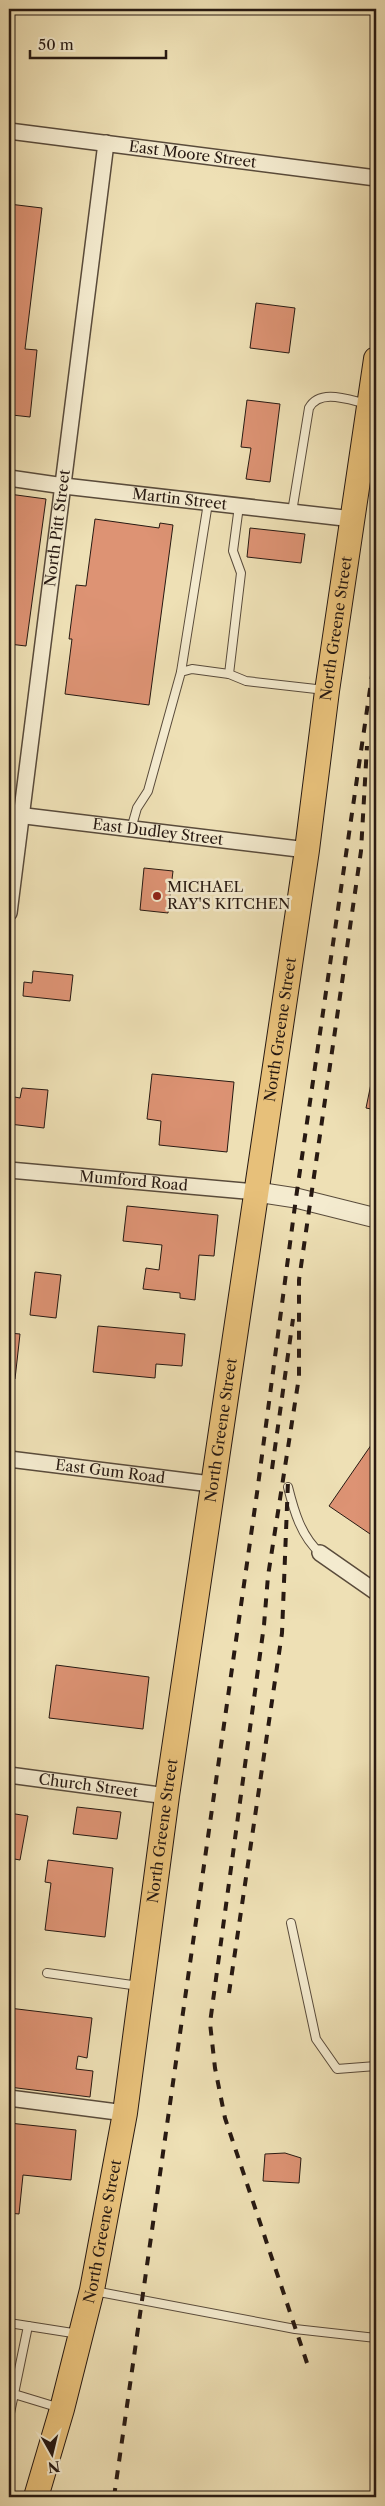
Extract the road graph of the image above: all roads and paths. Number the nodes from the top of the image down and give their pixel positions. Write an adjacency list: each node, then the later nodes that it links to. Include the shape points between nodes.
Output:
1 (9, 131): 2 (street, East Moore Street)
2 (106, 144): 3 (street, East Moore Street); 7 (street, North Pitt Street)
3 (376, 178)
4 (376, 359): 5 (main road, North Greene Street)
5 (370, 404): 10 (lane, via 328,396 313,401 309,408); 11 (main road, North Greene Street)
6 (9, 478): 7 (street, Martin Street)
7 (64, 486): 8 (street, Martin Street); 15 (street, North Pitt Street)
8 (208, 503): 9 (street, Martin Street); 12 (lane)
9 (239, 506): 10 (street, Martin Street); 13 (lane, via 233,551 241,573)
10 (292, 512): 11 (street, Martin Street)
11 (353, 519): 14 (main road, North Greene Street)
12 (182, 672): 13 (lane, via 192,669); 16 (lane, via 148,791 137,808)
13 (229, 674): 14 (lane, via 246,681)
14 (326, 691): 17 (main road, North Greene Street)
15 (15, 815): 16 (street, East Dudley Street); 18 (street, North Pitt Street)
16 (131, 829): 17 (street, East Dudley Street)
17 (307, 850): 20 (main road, North Greene Street)
18 (9, 913)
19 (9, 1170): 20 (street, Mumford Road)
20 (257, 1192): 21 (street); 23 (main road, North Greene Street)
21 (376, 1218)
22 (9, 1460): 23 (street, East Gum Road)
23 (212, 1484): 28 (main road, North Greene Street)
24 (288, 1487): 25 (lane, via 297,1519)
25 (320, 1553): 26 (street)
26 (376, 1592)
27 (9, 1775): 28 (street, Church Street)
28 (167, 1796): 31 (main road, North Greene Street)
29 (291, 1923): 32 (lane, via 316,2039 338,2069)
30 (47, 1974): 31 (lane)
31 (141, 1987): 34 (main road, North Greene Street)
32 (376, 2066)
33 (9, 2098): 34 (street)
34 (125, 2114): 35 (main road, North Greene Street)
35 (92, 2290): 38 (main road, North Greene Street); 39 (lane, via 295,2329)
36 (9, 2323): 37 (lane)
37 (28, 2326): 38 (lane); 40 (lane)
38 (81, 2334): 41 (main road, North Greene Street)
39 (376, 2338)
40 (14, 2394): 41 (lane); 42 (lane)
41 (62, 2409): 43 (main road, North Greene Street)
42 (9, 2418)
43 (36, 2497)

